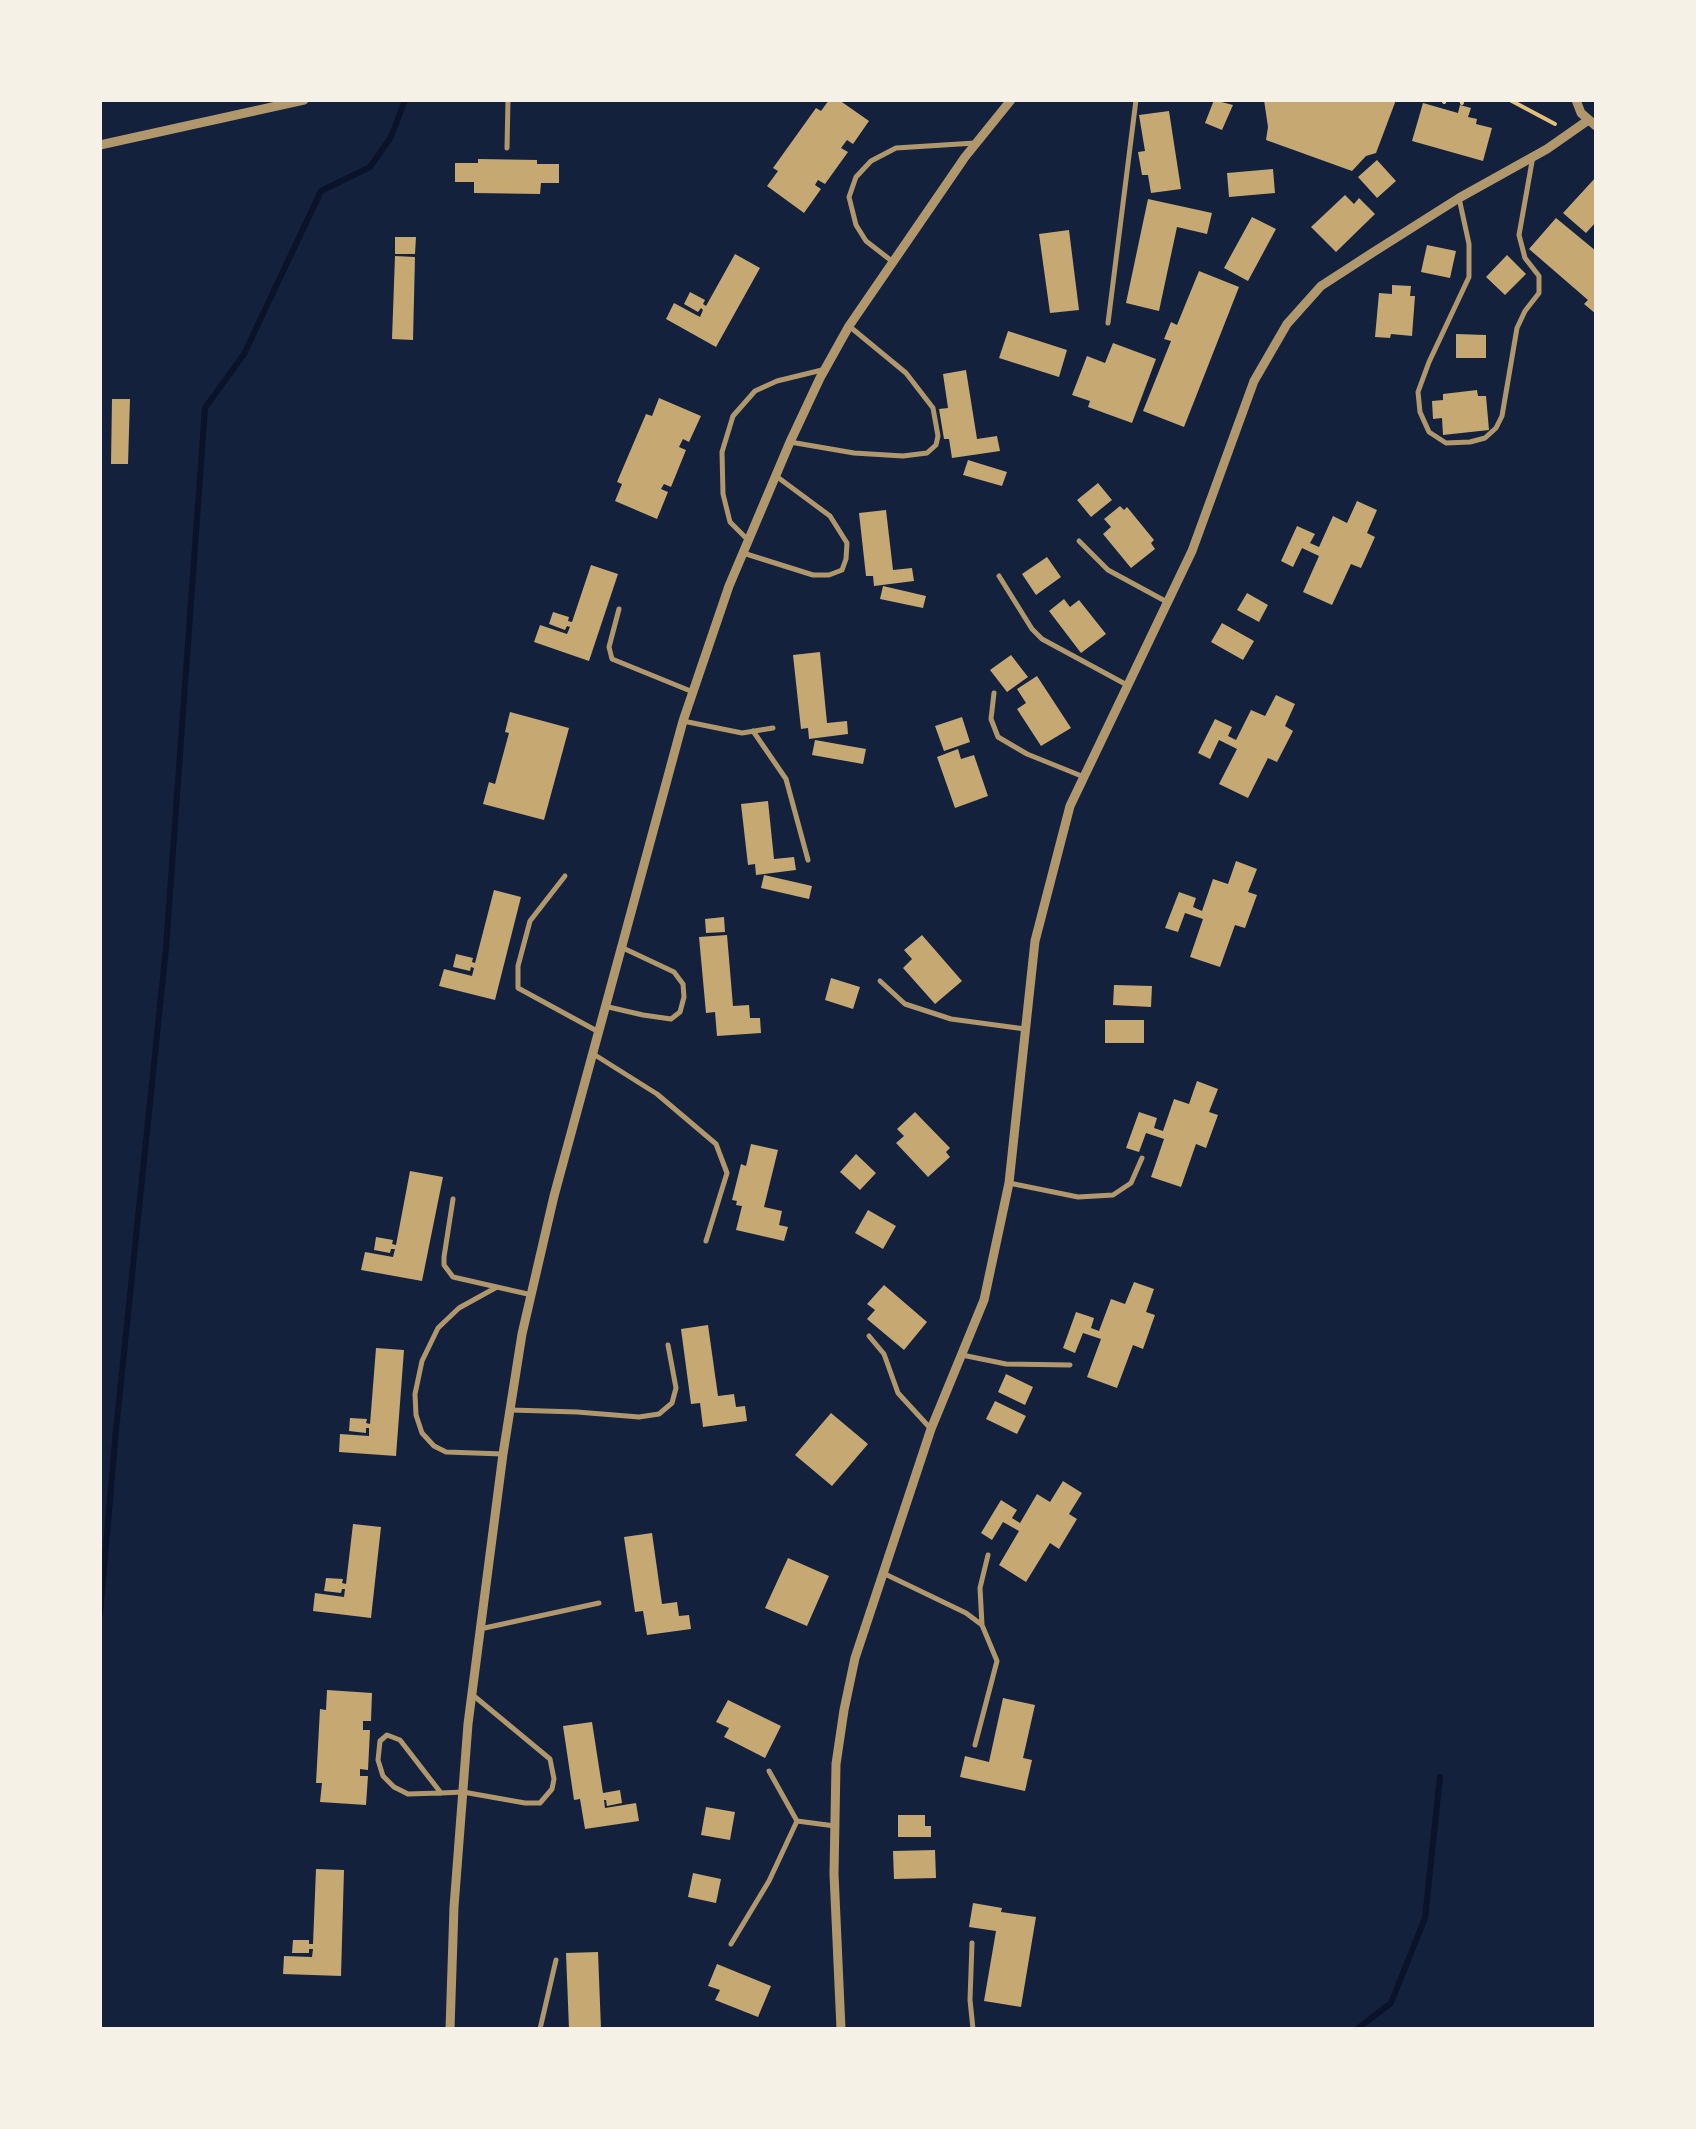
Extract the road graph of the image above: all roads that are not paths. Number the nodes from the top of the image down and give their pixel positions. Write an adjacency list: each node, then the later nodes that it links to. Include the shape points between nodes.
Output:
1 (304, 100): 8 (street)
2 (508, 100): 9 (lane)
3 (1012, 100): 7 (street)
4 (1136, 100): 13 (lane)
5 (1575, 101): 6 (street)
6 (1592, 123): 10 (street)
7 (976, 143): 12 (street); 12 (lane, via 896,148 856,177 850,197 856,225)
8 (100, 145)
9 (507, 148)
10 (1534, 156): 11 (street); 11 (lane, via 1519,235 1524,258 1540,276 1540,293 1516,328 1496,428 1485,438 1446,443 1428,432 1418,392 1469,278)
11 (1459, 198): 22 (street, via 1322,286 1286,324 1254,381)
12 (893, 262): 14 (street)
13 (1108, 323)
14 (850, 326): 15 (street); 16 (lane, via 906,373 933,408 936,445 903,456)
15 (826, 369): 16 (street); 18 (lane, via 755,391 733,416 722,452 723,494 730,522)
16 (790, 442): 17 (street)
17 (776, 476): 18 (street); 20 (lane, via 830,516 847,544 842,570 814,574)
18 (748, 540): 20 (street)
19 (1079, 541): 22 (lane, via 1108,570)
20 (743, 553): 25 (street)
21 (998, 576): 24 (lane, via 1042,640)
22 (1168, 602): 24 (street)
23 (620, 610): 25 (lane, via 612,659)
24 (1127, 686): 30 (street)
25 (693, 692): 27 (street)
26 (994, 693): 30 (lane, via 991,719 998,736)
27 (683, 721): 29 (lane); 33 (street)
28 (774, 728): 29 (lane)
29 (753, 731): 31 (lane, via 786,779)
30 (1084, 777): 36 (street, via 1034,941)
31 (808, 860)
32 (565, 876): 37 (lane, via 530,921 518,988)
33 (620, 946): 35 (street); 35 (lane, via 674,972 684,997 671,1019)
34 (880, 981): 36 (lane, via 905,1004 950,1019)
35 (604, 1006): 37 (street)
36 (1025, 1029): 40 (street)
37 (597, 1031): 38 (street)
38 (592, 1053): 42 (lane, via 657,1094 716,1144 727,1173); 44 (street)
39 (1142, 1158): 40 (lane, via 1131,1183 1112,1195 1078,1197)
40 (1009, 1184): 47 (street, via 984,1300)
41 (453, 1199): 43 (lane, via 444,1265 453,1278)
42 (706, 1241)
43 (497, 1287): 44 (lane); 51 (lane, via 438,1328 415,1394 422,1433 434,1446)
44 (532, 1295): 49 (street)
45 (869, 1336): 50 (lane, via 884,1354 898,1393)
46 (668, 1345): 49 (lane, via 676,1388 659,1414)
47 (962, 1355): 48 (lane); 50 (street)
48 (1070, 1366)
49 (510, 1410): 51 (street)
50 (931, 1429): 53 (street)
51 (503, 1454): 56 (street)
52 (988, 1556): 55 (lane, via 980,1588)
53 (884, 1574): 55 (lane); 63 (street, via 844,1710)
54 (599, 1603): 56 (lane)
55 (982, 1625): 58 (lane, via 997,1661)
56 (480, 1629): 57 (street)
57 (472, 1694): 60 (street); 60 (lane, via 550,1759 554,1779 540,1803)
58 (975, 1746)
59 (769, 1771): 62 (lane)
60 (463, 1792): 61 (lane); 67 (street)
61 (440, 1793): 61 (lane, via 400,1740 380,1740 378,1760 394,1786 408,1794)
62 (796, 1821): 63 (lane); 65 (lane)
63 (834, 1826): 69 (street)
64 (972, 1943): 70 (lane)
65 (731, 1944)
66 (556, 1960): 68 (lane)
67 (450, 2029)
68 (540, 2029)
69 (841, 2029)
70 (973, 2029)

